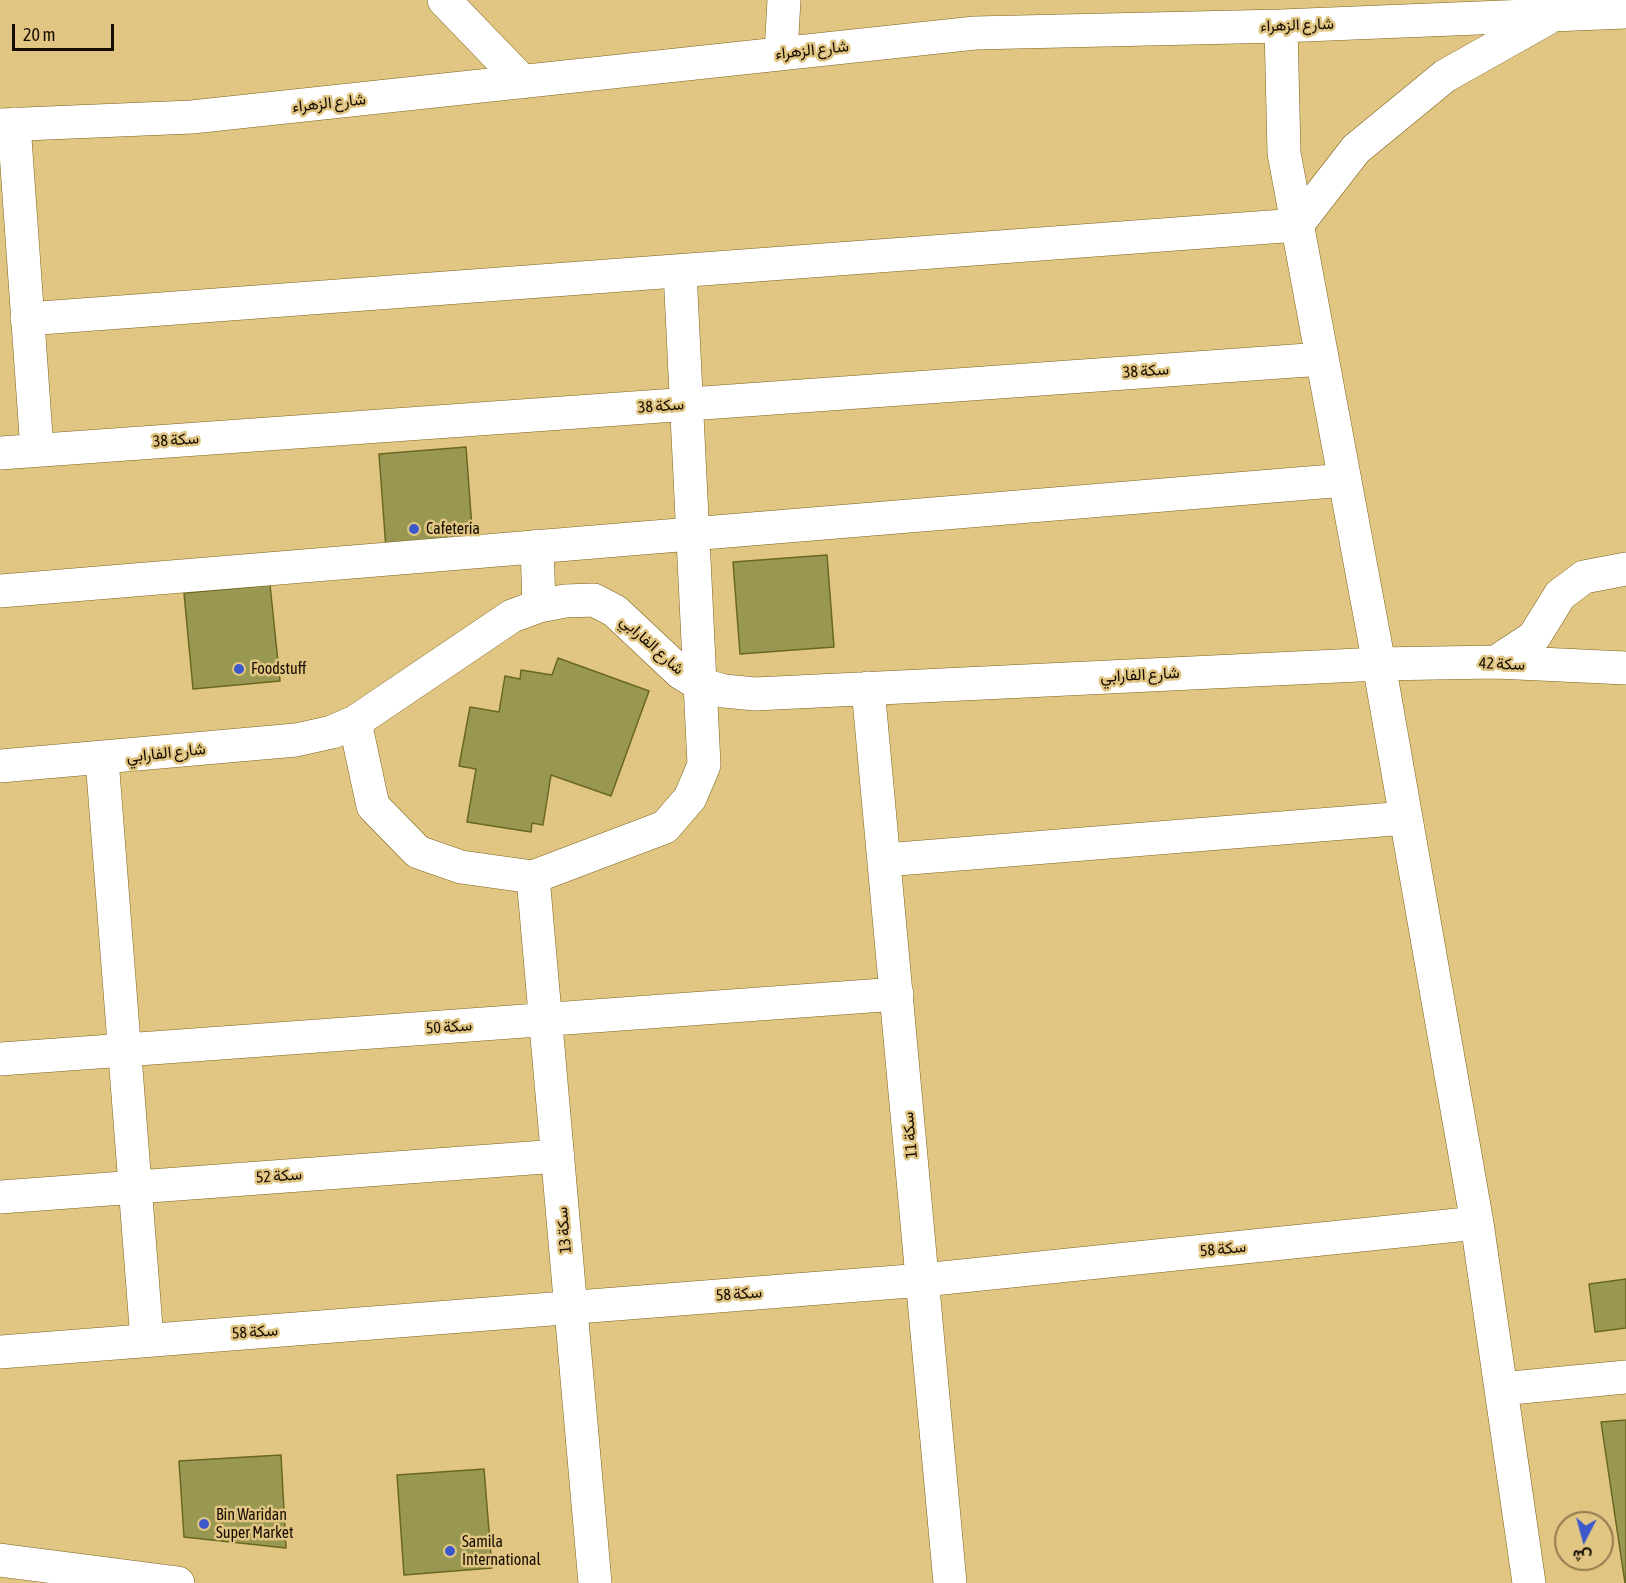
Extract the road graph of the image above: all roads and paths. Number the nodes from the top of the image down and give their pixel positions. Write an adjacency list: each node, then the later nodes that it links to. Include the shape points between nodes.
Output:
1 (444, 0): 7 (street)
2 (784, 0): 6 (street)
3 (1626, 12): 4 (street, شارع الزهراء)
4 (1553, 15): 5 (street, شارع الزهراء); 9 (street, via 1445,76 1356,149)
5 (1281, 26): 6 (street, شارع الزهراء, via 975,33); 9 (street, via 1284,153)
6 (781, 53): 7 (street, شارع الزهراء)
7 (523, 82): 8 (street, شارع الزهراء, via 192,117)
8 (7, 125): 11 (street)
9 (1297, 225): 10 (street); 12 (street)
10 (680, 271): 11 (street); 13 (street)
11 (27, 319): 14 (street)
12 (1322, 358): 13 (street, سكة 38); 16 (street)
13 (686, 404): 14 (street, سكة 38); 17 (street)
14 (37, 450): 15 (street, سكة 38)
15 (0, 453)
16 (1345, 480): 17 (street); 23 (street)
17 (692, 534): 18 (street); 25 (street)
18 (537, 546): 20 (street); 21 (street)
19 (1626, 569): 22 (street, via 1584,577 1560,595 1534,637)
20 (0, 591)
21 (539, 606): 25 (street, شارع الفارابي, via 594,600 615,611 681,674); 27 (street, شارع الفارابي, via 512,616 478,637)
22 (1496, 662): 23 (street, سكة 42); 24 (street, سكة 42)
23 (1379, 664): 26 (street, شارع الفارابي); 30 (street)
24 (1626, 668)
25 (699, 684): 26 (street, شارع الفارابي, via 754,694); 32 (street, via 704,765 690,798 665,826)
26 (868, 688): 31 (street, سكة 11)
27 (355, 722): 28 (street, شارع الفارابي, via 296,740); 32 (street, via 373,806 418,852 461,867)
28 (102, 759): 29 (street, شارع الفارابي); 35 (street)
29 (0, 766)
30 (1406, 818): 31 (street); 40 (street)
31 (885, 860): 33 (street, سكة 11)
32 (533, 877): 34 (street, سكة 13)
33 (897, 994): 34 (street, سكة 50); 41 (street, سكة 11)
34 (546, 1019): 35 (street, سكة 50); 37 (street, سكة 13)
35 (125, 1050): 36 (street, سكة 50); 38 (street)
36 (0, 1059)
37 (558, 1156): 38 (street, سكة 52); 42 (street, سكة 13)
38 (135, 1187): 39 (street, سكة 52); 43 (street)
39 (0, 1197)
40 (1477, 1223): 41 (street, سكة 58); 46 (street)
41 (923, 1280): 42 (street, سكة 58); 50 (street, سكة 11)
42 (571, 1307): 43 (street, سكة 58); 49 (street, سكة 13)
43 (147, 1340): 44 (street, سكة 58)
44 (0, 1352)
45 (1626, 1377): 46 (street)
46 (1502, 1389): 51 (street)
47 (0, 1560): 48 (street)
48 (178, 1583)
49 (595, 1583)
50 (950, 1583)
51 (1529, 1583)

